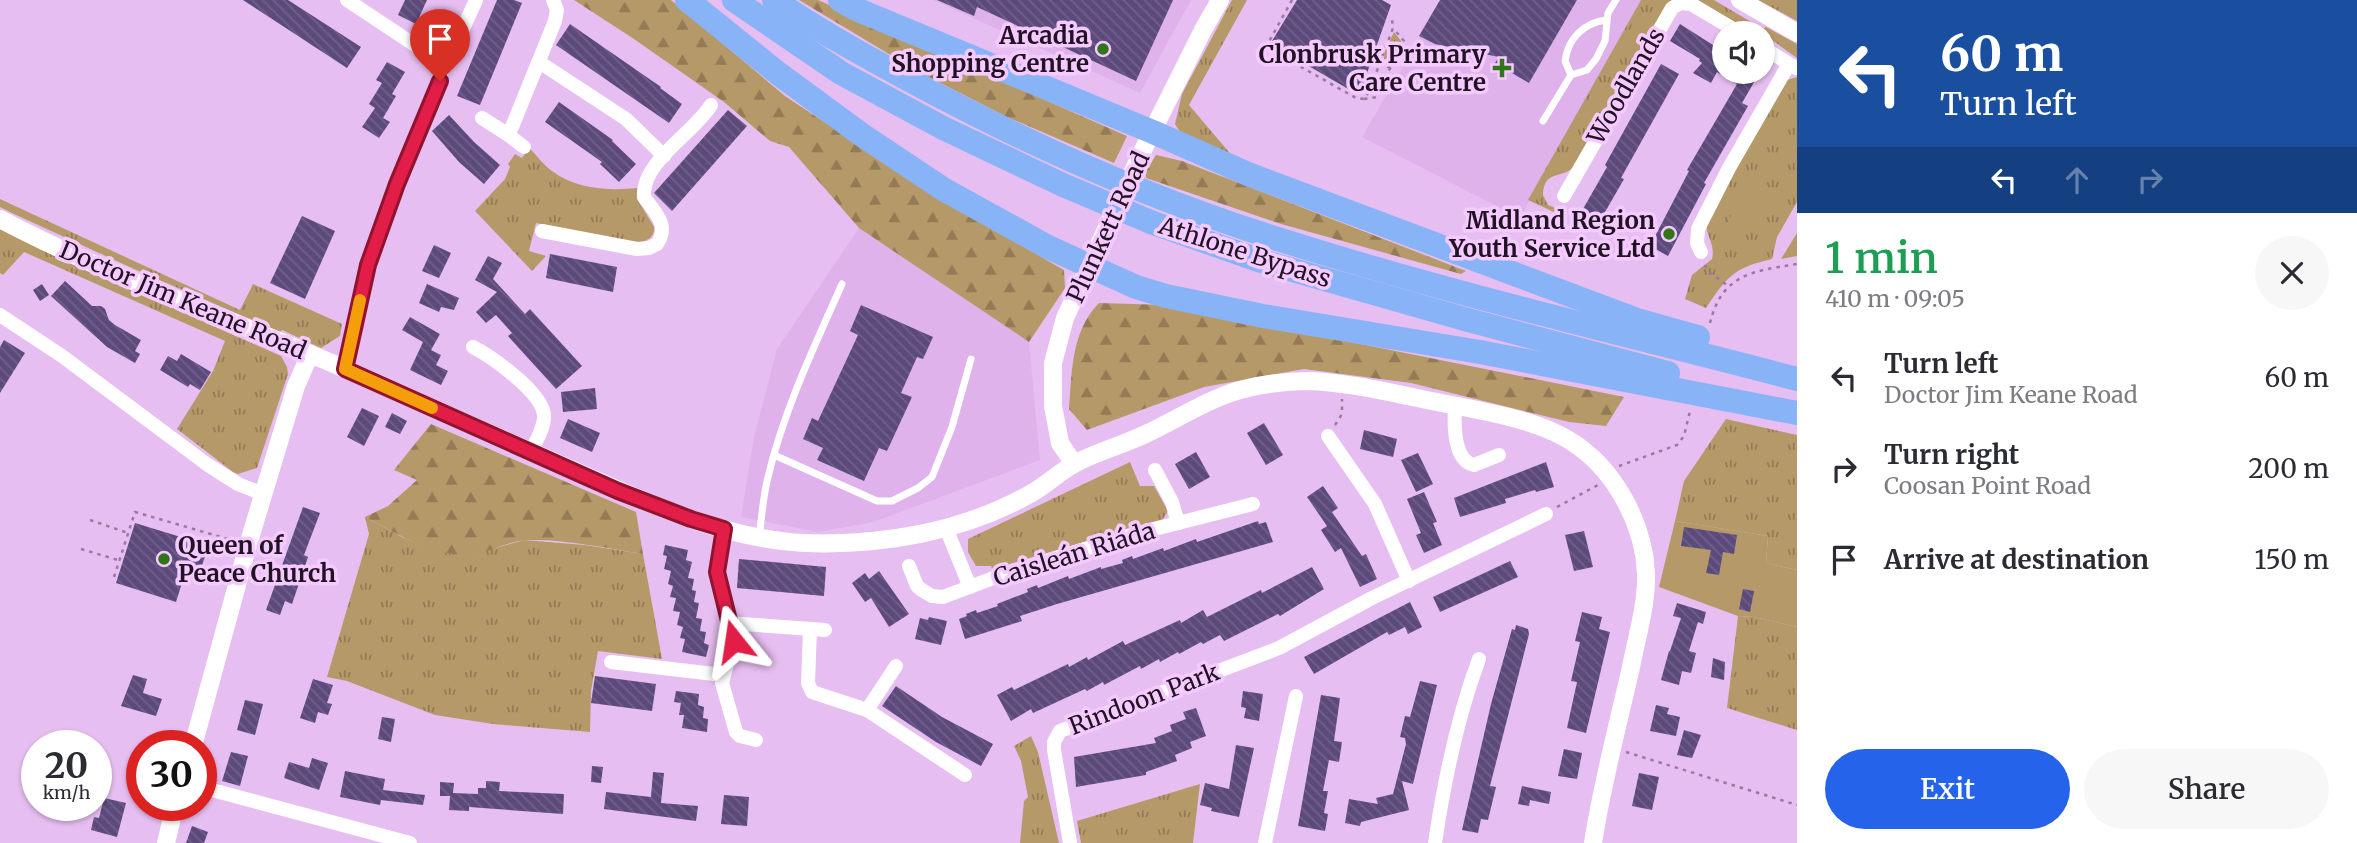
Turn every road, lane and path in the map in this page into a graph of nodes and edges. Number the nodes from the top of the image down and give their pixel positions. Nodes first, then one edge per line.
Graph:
1 (347, 0) edge
2 (476, 0) edge
3 (553, 0) edge
4 (687, 0) edge
5 (734, 0) edge
6 (774, 0) edge
7 (840, 0) edge
8 (1220, 0) edge
9 (1292, 0) edge
10 (1616, 0) edge
11 (1740, 0) edge
12 (1389, 18) dead end
13 (1606, 20) junction
14 (1719, 21) edge
15 (1393, 28) junction
16 (1797, 33) edge
17 (1775, 55) edge
18 (439, 61) junction
19 (539, 62) junction
20 (1379, 64) junction
21 (1793, 66) edge
22 (1391, 68) junction
23 (1571, 75) junction
24 (1372, 81) junction
25 (1382, 85) junction
26 (1364, 99) junction
27 (711, 105) dead end
28 (482, 118) dead end
29 (1543, 121) dead end
30 (1153, 132) junction
31 (507, 134) junction
32 (524, 147) dead end
33 (664, 156) junction
34 (1564, 196) dead end
35 (0, 219) edge
36 (542, 231) dead end
37 (1701, 252) joint
38 (1797, 264) edge
39 (1090, 267) junction
40 (842, 284) dead end
41 (1728, 286) junction
42 (0, 315) edge
43 (1709, 331) dead end
44 (473, 347) dead end
45 (310, 354) junction
46 (971, 359) dead end
47 (1797, 365) edge
48 (345, 369) junction
49 (1797, 379) edge
50 (1344, 385) junction
51 (1692, 404) dead end
52 (1455, 406) junction
53 (1797, 407) edge
54 (1797, 413) edge
55 (1328, 436) joint
56 (531, 452) junction
57 (774, 455) junction
58 (1499, 455) dead end
59 (1074, 464) junction
60 (1155, 470) dead end
61 (1607, 475) junction
62 (263, 494) junction
63 (1253, 504) dead end
64 (1546, 513) joint
65 (90, 520) dead end
66 (1178, 523) junction
67 (946, 528) junction
68 (724, 529) junction
69 (128, 533) junction
70 (759, 537) junction
71 (248, 545) junction
72 (81, 549) dead end
73 (119, 561) junction
74 (909, 566) dead end
75 (114, 577) dead end
76 (1409, 580) junction
77 (970, 587) junction
78 (729, 623) junction
79 (810, 629) junction
80 (825, 630) dead end
81 (1479, 659) dead end
82 (611, 662) dead end
83 (896, 666) dead end
84 (723, 675) junction
85 (1296, 696) dead end
86 (867, 710) junction
87 (196, 730) edge
88 (756, 740) dead end
89 (1613, 748) junction
90 (965, 775) dead end
91 (217, 791) edge
92 (1797, 805) edge
93 (172, 821) edge
94 (166, 843) edge
95 (410, 843) edge
96 (1070, 843) edge
97 (1265, 843) edge
98 (1435, 843) edge
99 (1594, 843) edge

1 - 18 street
2 - 18 street
3 - 19 street
4 - 39 highway
5 - 53 highway, Athlone Bypass
6 - 49 highway, Athlone Bypass
7 - 30 highway
8 - 30 street, Plunkett Road
9 - 26 path
10 - 13 lane
11 - 16 street
12 - 15 path
13 - 23 lane
13 - 23 lane
14 - 34 street, Woodlands
15 - 20 path
15 - 22 path
17 - 21 street
18 - 48 street
19 - 31 street
19 - 33 street
20 - 22 path
20 - 24 path
21 - 37 street
22 - 25 path
23 - 29 lane
24 - 25 path
24 - 26 path
25 - 26 path
27 - 33 street
28 - 31 street
30 - 39 street, Plunkett Road
30 - 47 highway
31 - 32 street
33 - 36 street
35 - 45 street, Doctor Jim Keane Road
37 - 41 path
38 - 41 path
39 - 54 highway
39 - 59 street, Plunkett Road
40 - 57 lane
41 - 43 path
42 - 62 street
44 - 56 street
45 - 48 street, Doctor Jim Keane Road
45 - 62 street
46 - 57 lane
48 - 56 street, Doctor Jim Keane Road
50 - 52 street, Doctor Jim Keane Road
50 - 55 path
50 - 59 street, Doctor Jim Keane Road
51 - 61 path
52 - 58 street
52 - 61 street, Doctor Jim Keane Road
55 - 76 street
56 - 68 street, Doctor Jim Keane Road
57 - 70 lane
59 - 67 street, Doctor Jim Keane Road
60 - 66 street, Caisleán Riáda
61 - 64 path
61 - 89 street, Doctor Jim Keane Road
62 - 71 street
63 - 66 street, Caisleán Riáda
64 - 76 street
65 - 69 path
66 - 77 street, Caisleán Riáda
67 - 70 street, Doctor Jim Keane Road
67 - 77 street, Caisleán Riáda
68 - 70 street, Doctor Jim Keane Road
68 - 78 street
69 - 71 path
69 - 73 path
71 - 87 street
72 - 73 path
73 - 75 path
74 - 77 street, Caisleán Riáda
76 - 96 street, Rindoon Park
78 - 79 street
78 - 84 street
79 - 80 street
79 - 86 street
81 - 98 street
82 - 84 street
83 - 86 street
84 - 88 street
85 - 97 street
86 - 90 street
89 - 92 path
89 - 99 street, Doctor Jim Keane Road
91 - 95 street
93 - 94 street

